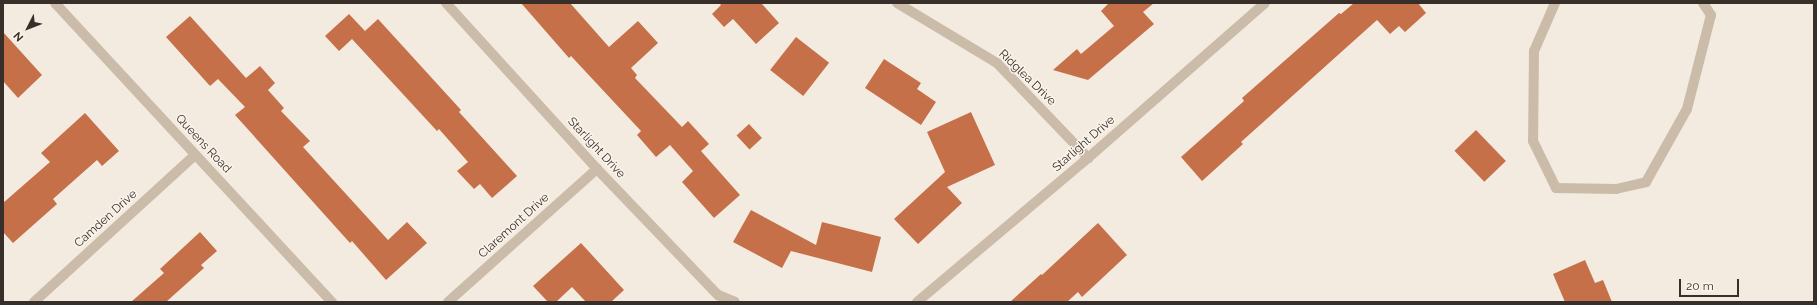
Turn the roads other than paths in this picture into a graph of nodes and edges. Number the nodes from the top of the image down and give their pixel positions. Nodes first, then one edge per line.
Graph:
1 (55, 3) edge
2 (446, 3) edge
3 (897, 3) edge
4 (1265, 3) edge
5 (1555, 3) edge
6 (1703, 3) edge
7 (195, 155) junction
8 (1088, 158) junction
9 (597, 169) junction
10 (34, 302) edge
11 (332, 302) edge
12 (448, 302) edge
13 (735, 302) edge
14 (917, 302) edge

1 - 7 street, Queens Road
2 - 9 street, Starlight Drive
3 - 8 street, Ridglea Drive
4 - 8 street, Starlight Drive
5 - 6 street
7 - 10 street, Camden Drive
7 - 11 street, Queens Road
8 - 14 street, Starlight Drive
9 - 12 street, Claremont Drive
9 - 13 street, Starlight Drive

